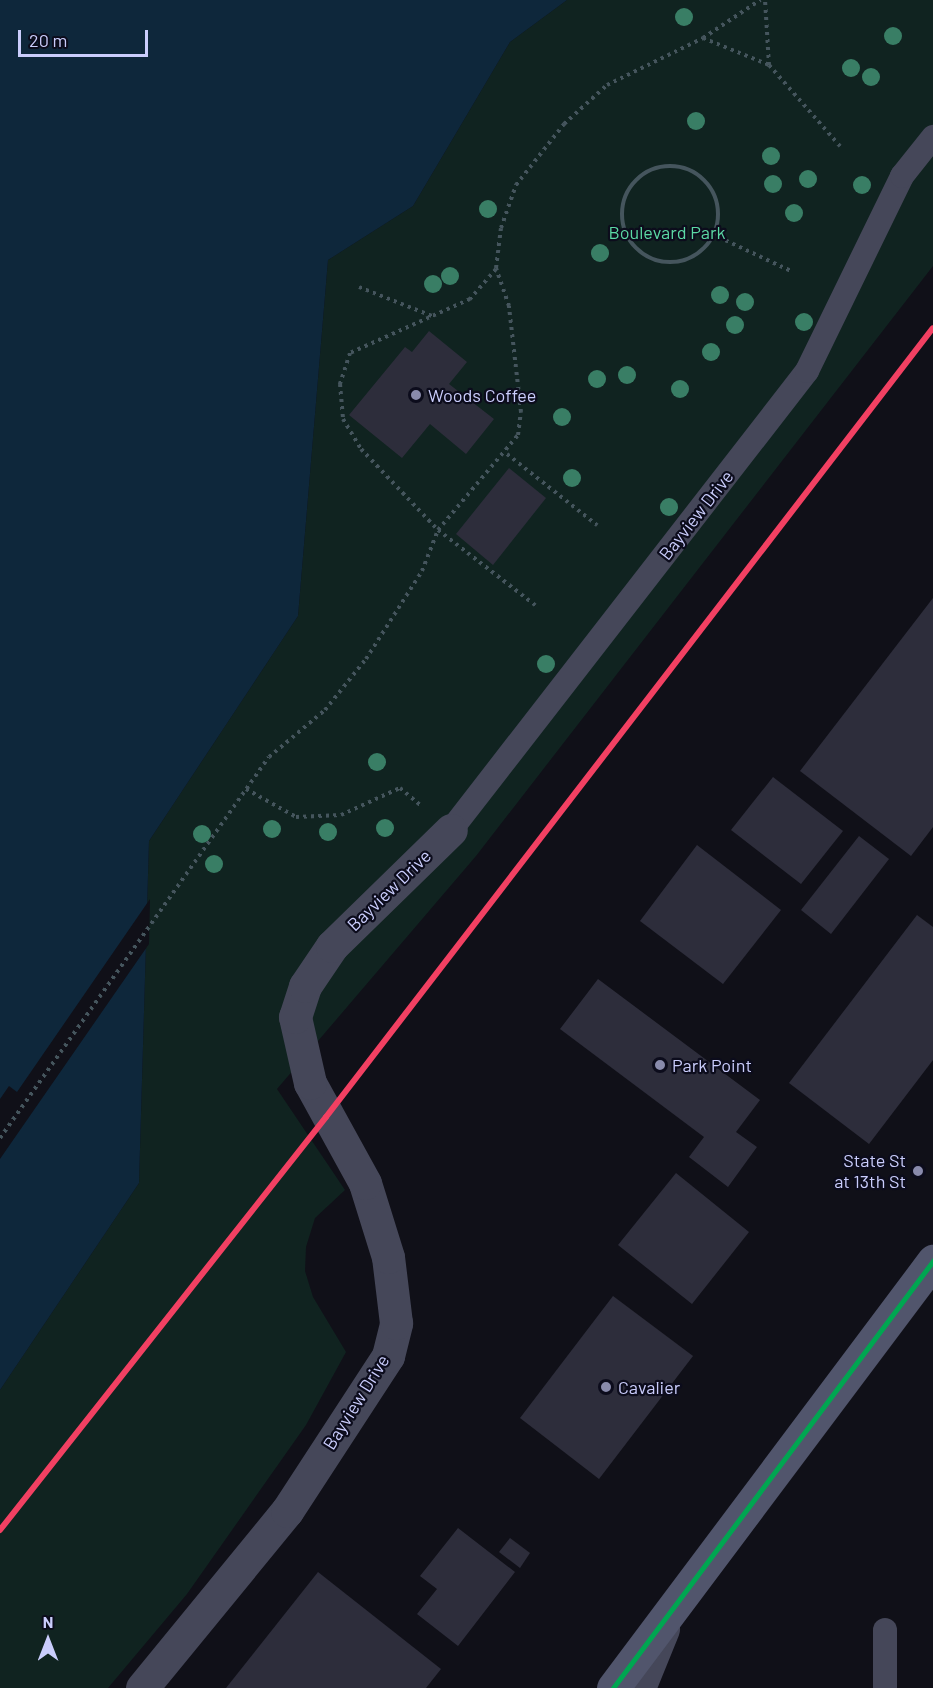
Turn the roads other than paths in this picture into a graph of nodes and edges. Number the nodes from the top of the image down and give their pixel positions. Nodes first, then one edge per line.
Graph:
1 (933, 137) edge
2 (451, 830) joint
3 (933, 1261) edge
4 (668, 1617) junction
5 (885, 1630) dead end
6 (142, 1688) edge
7 (614, 1688) edge
8 (639, 1688) edge
9 (885, 1688) edge

1 - 2 lane, Bayview Drive
2 - 6 street, Bayview Drive
3 - 4 main road
4 - 7 main road
4 - 8 street
5 - 9 lane

